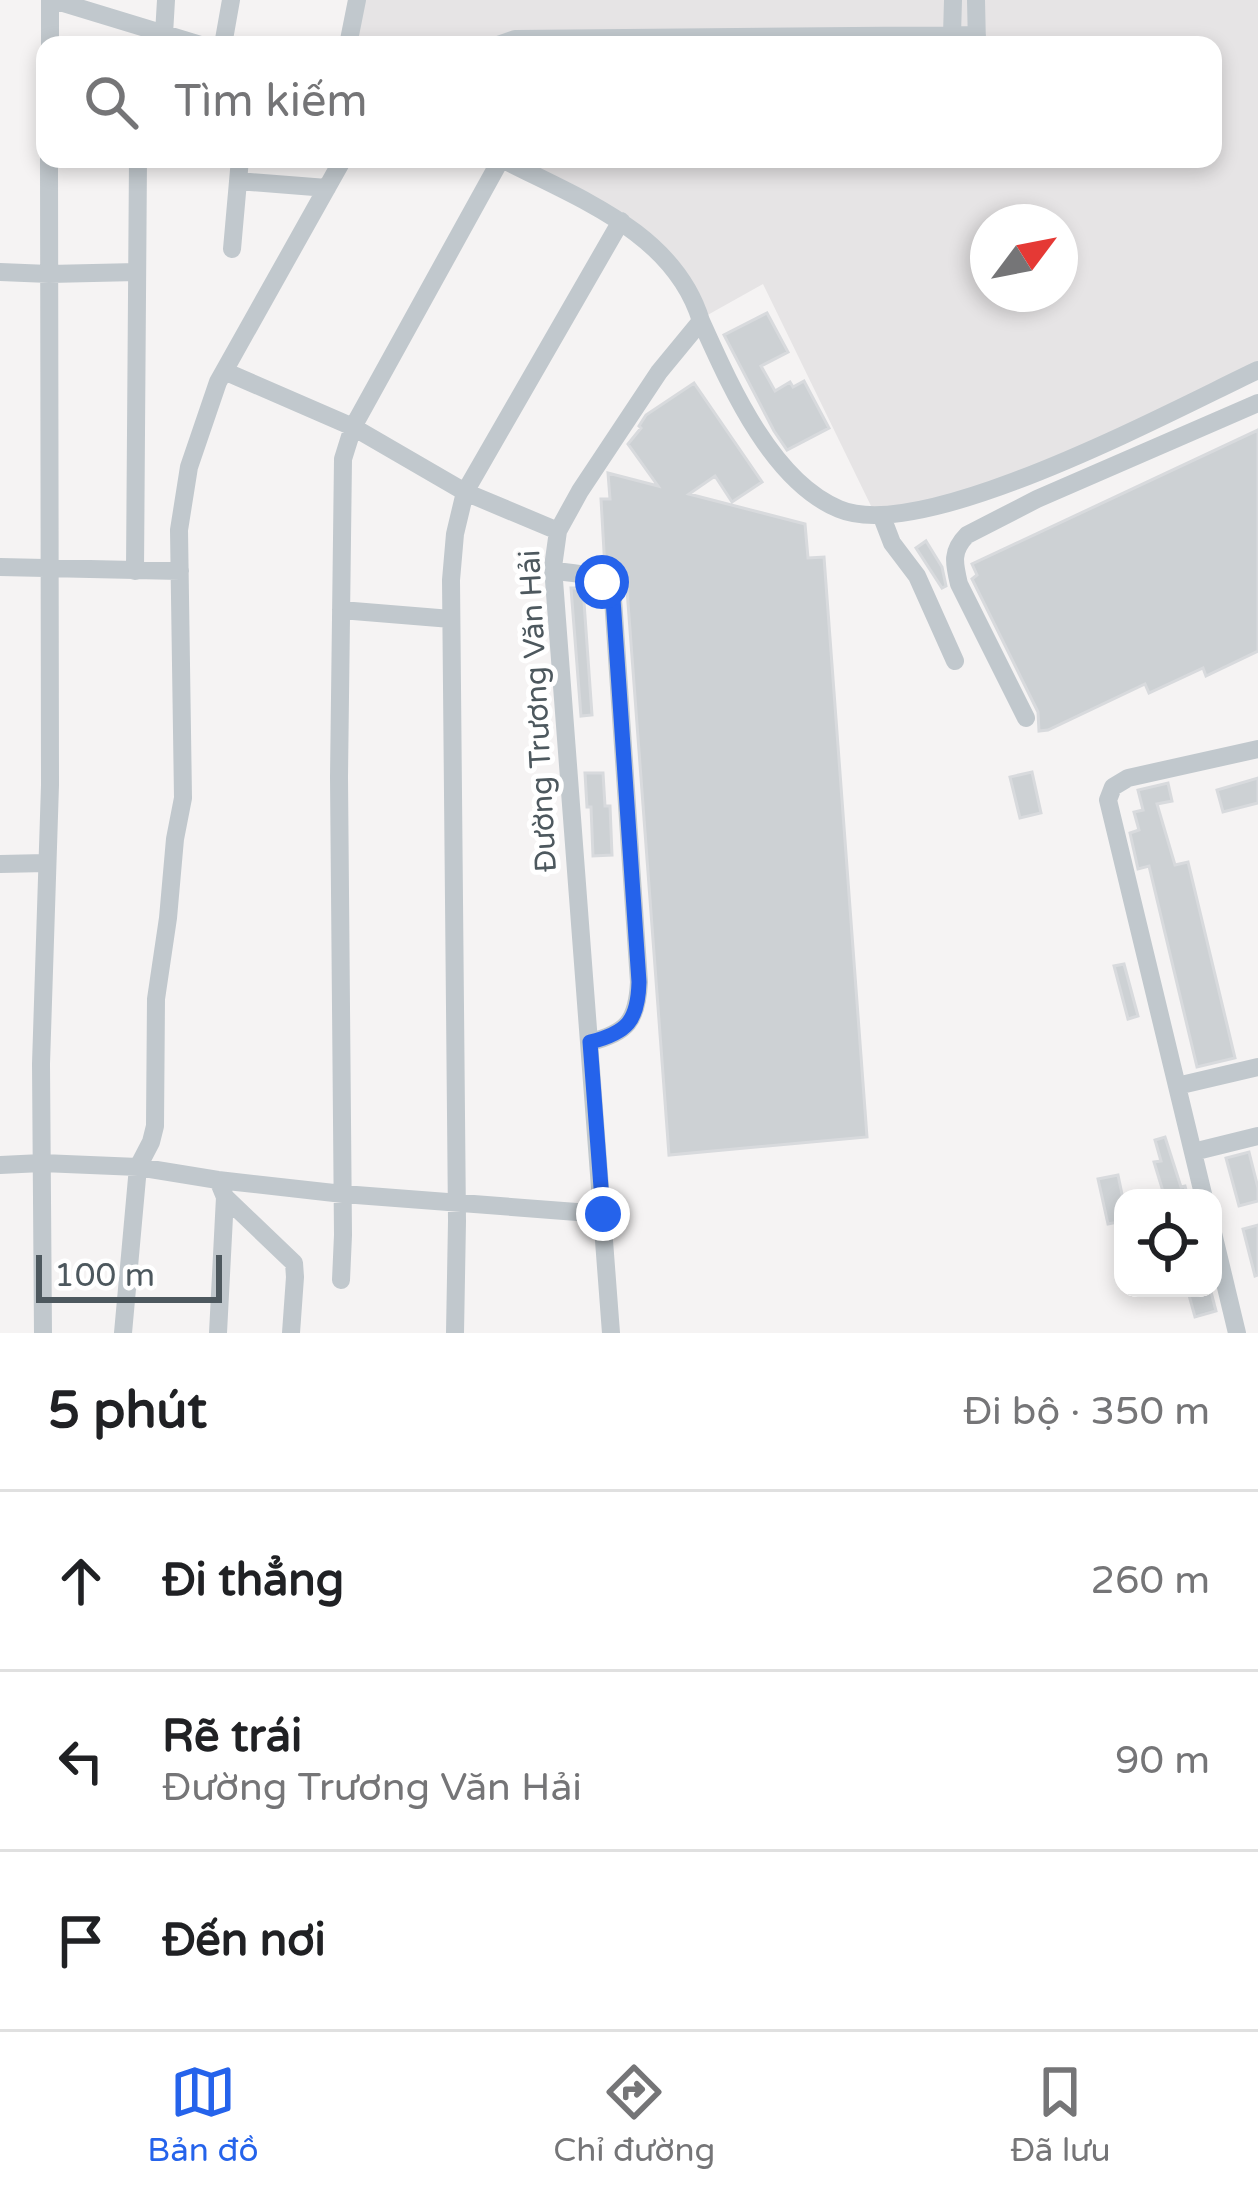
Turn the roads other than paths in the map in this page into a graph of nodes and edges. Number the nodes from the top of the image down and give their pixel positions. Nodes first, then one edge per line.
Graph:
1 (51, 0) edge
2 (166, 0) edge
3 (231, 0) edge
4 (357, 0) edge
5 (952, 0) edge
6 (976, 0) edge
7 (164, 34) junction
8 (952, 35) junction
9 (50, 36) edge
10 (140, 36) edge
11 (171, 36) edge
12 (225, 36) edge
13 (350, 36) edge
14 (948, 36) edge
15 (957, 36) edge
16 (977, 36) edge
17 (49, 168) edge
18 (138, 168) edge
19 (239, 168) edge
20 (338, 168) edge
21 (497, 168) edge
22 (519, 168) edge
23 (238, 181) junction
24 (327, 188) junction
25 (621, 221) junction
26 (232, 249) dead end
27 (0, 272) edge
28 (136, 272) junction
29 (49, 274) junction
30 (700, 321) junction
31 (1258, 370) edge
32 (224, 371) junction
33 (1258, 403) edge
34 (352, 428) junction
35 (465, 492) junction
36 (882, 517) junction
37 (558, 531) junction
38 (0, 567) edge
39 (49, 568) junction
40 (135, 571) junction
41 (554, 571) junction
42 (180, 572) junction
43 (341, 610) junction
44 (452, 619) junction
45 (955, 662) dead end
46 (1026, 718) dead end
47 (1258, 749) edge
48 (46, 863) junction
49 (0, 864) edge
50 (590, 1042) junction
51 (1258, 1067) edge
52 (1177, 1086) junction
53 (1258, 1136) edge
54 (1193, 1152) junction
55 (42, 1163) junction
56 (0, 1165) edge
57 (137, 1167) junction
58 (221, 1188) junction
59 (1202, 1189) edge
60 (343, 1194) junction
61 (457, 1204) junction
62 (603, 1214) junction
63 (1222, 1270) edge
64 (340, 1280) dead end
65 (43, 1333) edge
66 (123, 1333) edge
67 (218, 1333) edge
68 (291, 1333) edge
69 (455, 1333) edge
70 (611, 1333) edge
71 (1238, 1333) edge

1 - 9 street
1 - 10 street
2 - 7 street
3 - 12 street
4 - 13 street
5 - 8 street
6 - 16 street
7 - 10 street
7 - 11 street
8 - 14 street
8 - 15 street
17 - 29 street
18 - 28 street
19 - 23 street
20 - 24 street
21 - 34 street
22 - 25 street
23 - 24 street
23 - 26 street
24 - 32 street
25 - 30 street
25 - 35 street
27 - 29 street
28 - 29 street
28 - 40 street
29 - 39 street
30 - 36 street
30 - 37 street, Đường Trương Văn Hải
31 - 36 street
32 - 34 street
32 - 42 street
33 - 46 street
34 - 35 street
34 - 43 street
35 - 37 street
35 - 44 street
36 - 45 street
37 - 41 street, Đường Trương Văn Hải
38 - 39 street
39 - 40 street
39 - 48 street
40 - 42 street
41 - 50 street, Đường Trương Văn Hải
41 - 50 street
42 - 57 street
43 - 44 street
43 - 60 street
44 - 61 street
47 - 52 street
48 - 49 street
48 - 55 street
50 - 62 street, Đường Trương Văn Hải
51 - 52 street
52 - 54 street
53 - 54 street
54 - 59 street
55 - 56 street
55 - 57 street
55 - 65 street
57 - 58 street
57 - 66 street
58 - 60 street
58 - 67 street
58 - 68 street
60 - 61 street
60 - 64 street
61 - 62 street
61 - 69 street
62 - 70 street, Đường Trương Văn Hải
63 - 71 street

